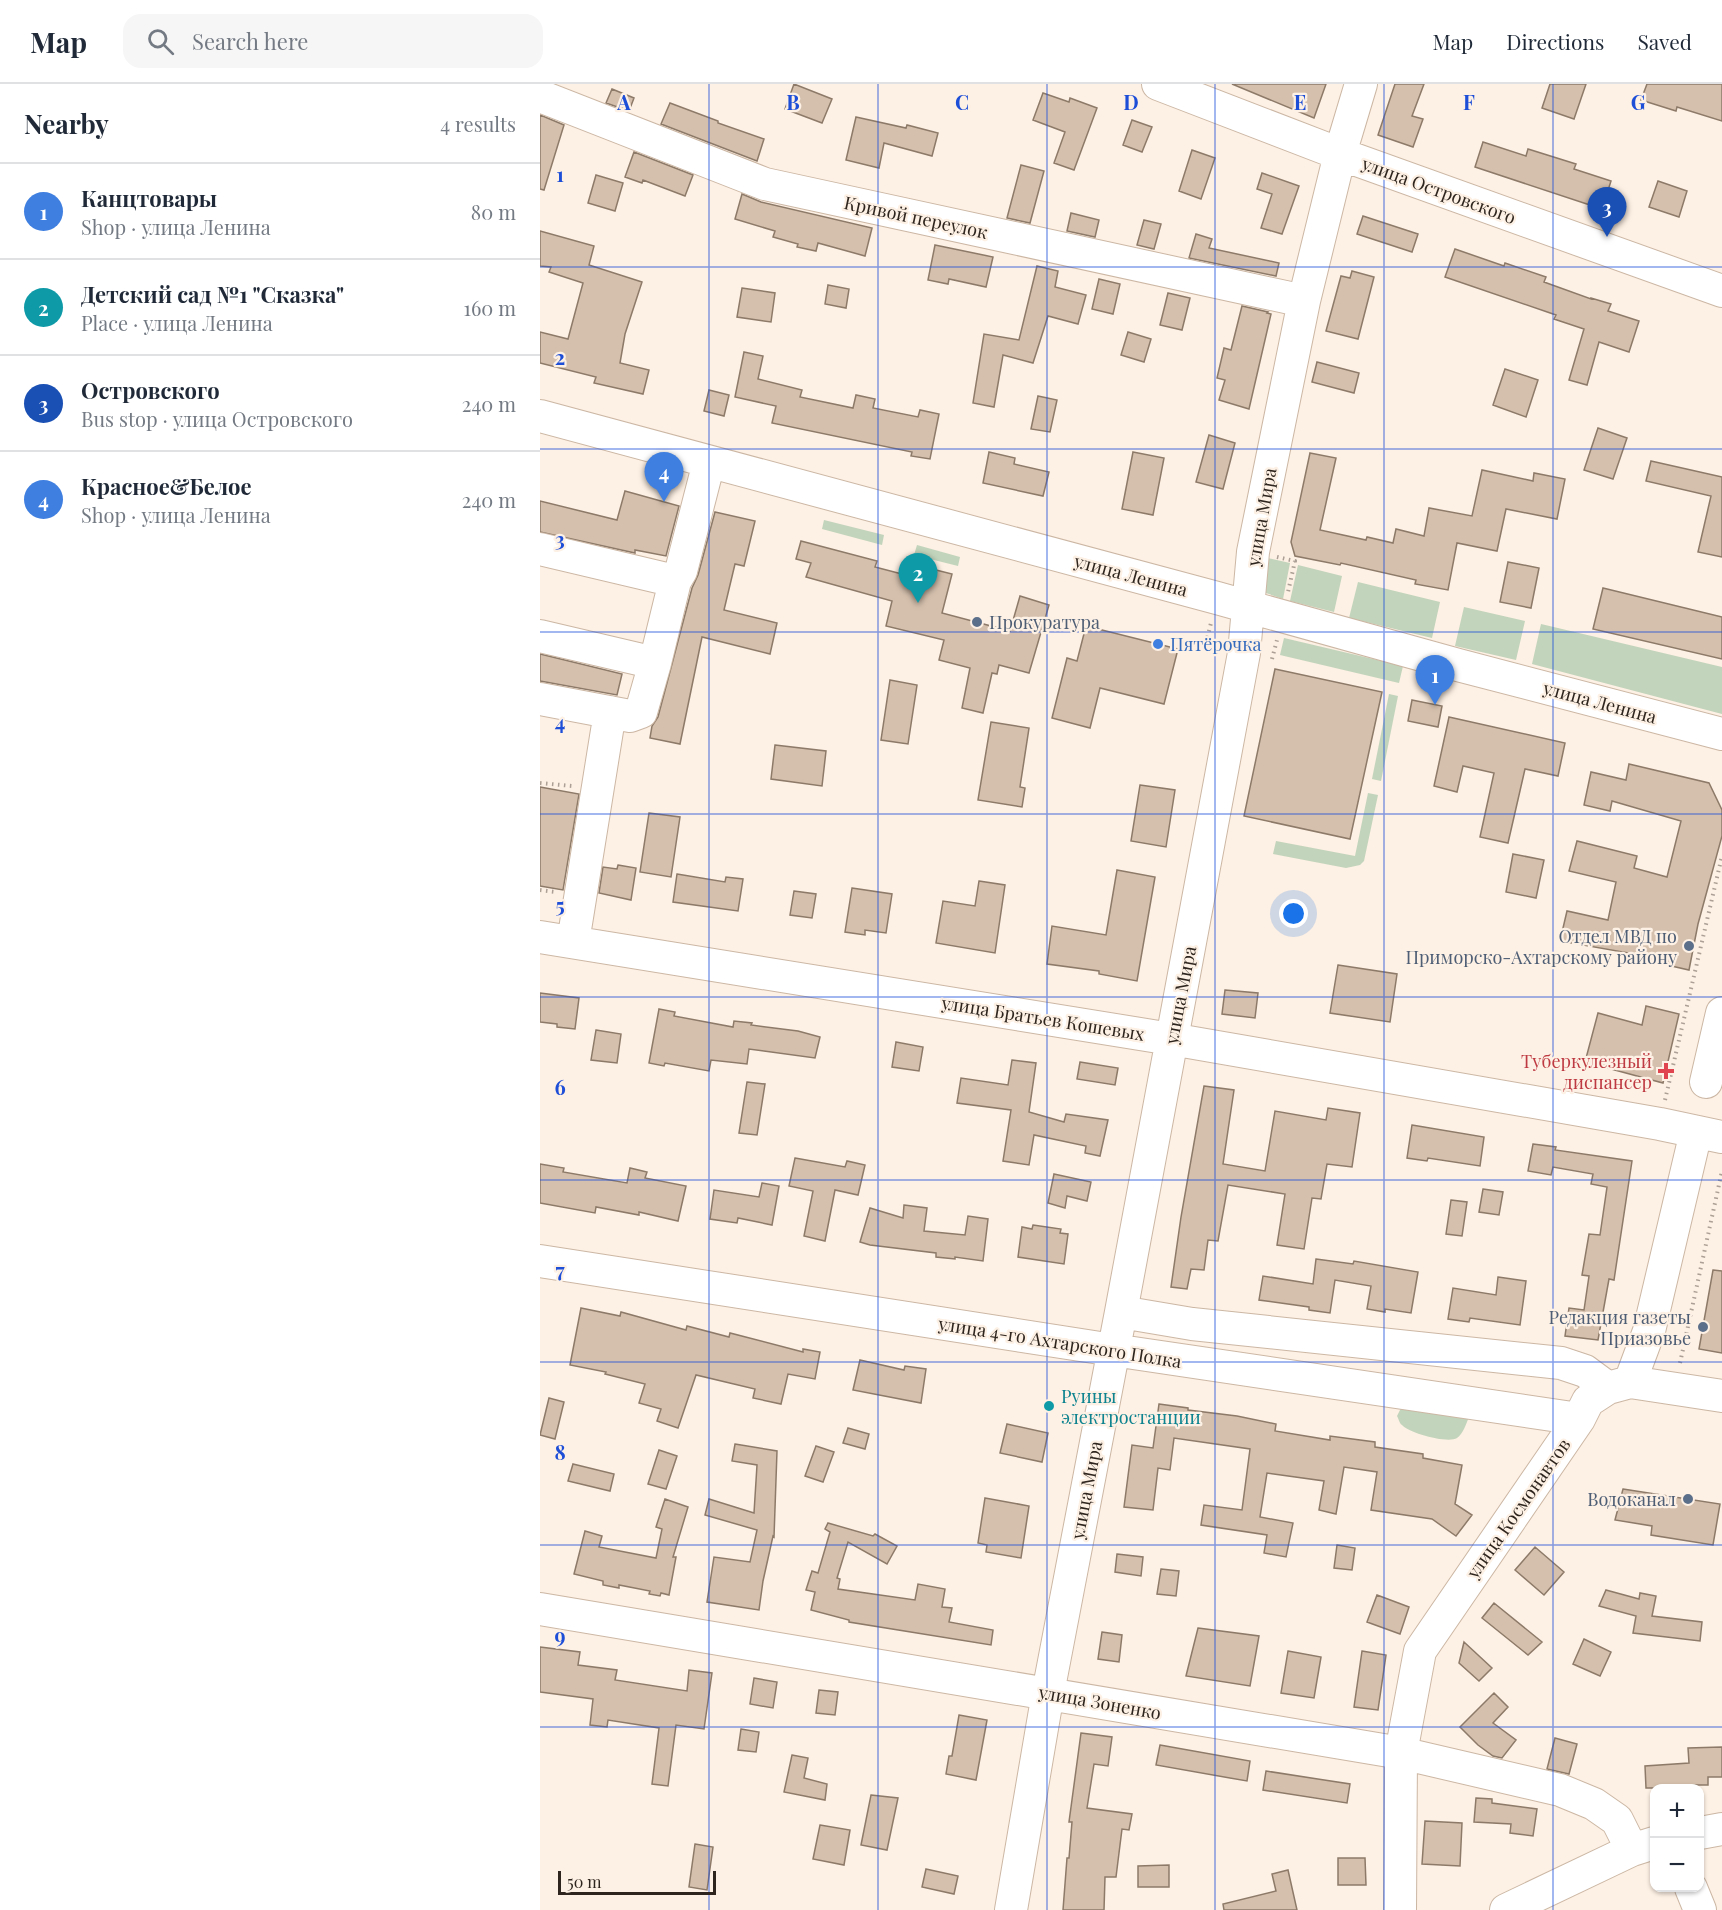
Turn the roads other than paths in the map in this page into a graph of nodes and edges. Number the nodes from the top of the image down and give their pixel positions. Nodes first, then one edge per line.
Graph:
1 (1158, 84) edge
2 (1361, 84) edge
3 (540, 96) edge
4 (1340, 154) junction
5 (1722, 291) edge
6 (1304, 301) junction
7 (540, 416) edge
8 (709, 462) junction
9 (540, 549) edge
10 (675, 581) junction
11 (1247, 608) junction
12 (540, 636) edge
13 (655, 663) junction
14 (540, 699) edge
15 (610, 712) junction
16 (1722, 734) edge
17 (540, 937) edge
18 (573, 942) junction
19 (1722, 1013) edge
20 (1172, 1039) junction
21 (1706, 1082) dead end
22 (1709, 1135) edge
23 (540, 1261) edge
24 (1121, 1312) junction
25 (1113, 1350) junction
26 (1619, 1385) junction
27 (1722, 1396) edge
28 (1580, 1419) junction
29 (540, 1609) edge
30 (1048, 1693) junction
31 (1401, 1753) junction
32 (1722, 1828) edge
33 (1704, 1832) edge
34 (1643, 1847) edge
35 (1693, 1892) edge
36 (1011, 1910) edge
37 (1400, 1910) edge
38 (1506, 1910) edge
39 (1700, 1910) edge

1 - 4 street, улица Островского
2 - 4 street, улица Мира
3 - 6 street, Кривой переулок
4 - 5 street, улица Островского
4 - 6 street, улица Мира
6 - 11 street, улица Мира
7 - 8 street, улица Ленина
8 - 10 street
8 - 11 street, улица Ленина
9 - 10 street
10 - 13 street
11 - 16 street, улица Ленина
11 - 20 street, улица Мира
12 - 13 street
13 - 15 street
14 - 15 street
15 - 18 street
17 - 18 street, улица Братьев Кошевых
18 - 20 street, улица Братьев Кошевых
19 - 21 street
20 - 22 street, улица Братьев Кошевых
20 - 24 street, улица Мира
22 - 26 street
23 - 25 street, улица 4-го Ахтарского Полка
24 - 25 street, улица Мира
24 - 26 street
25 - 28 street, улица 4-го Ахтарского Полка
25 - 30 street, улица Мира
26 - 27 street
26 - 28 street, улица Космонавтов
28 - 31 street, улица Космонавтов
29 - 30 street, улица Зоненко
30 - 31 street, улица Зоненко
30 - 36 street, улица Мира
31 - 34 street, улица Зоненко
31 - 37 street, улица Космонавтов
32 - 33 street
34 - 38 street
35 - 39 street

